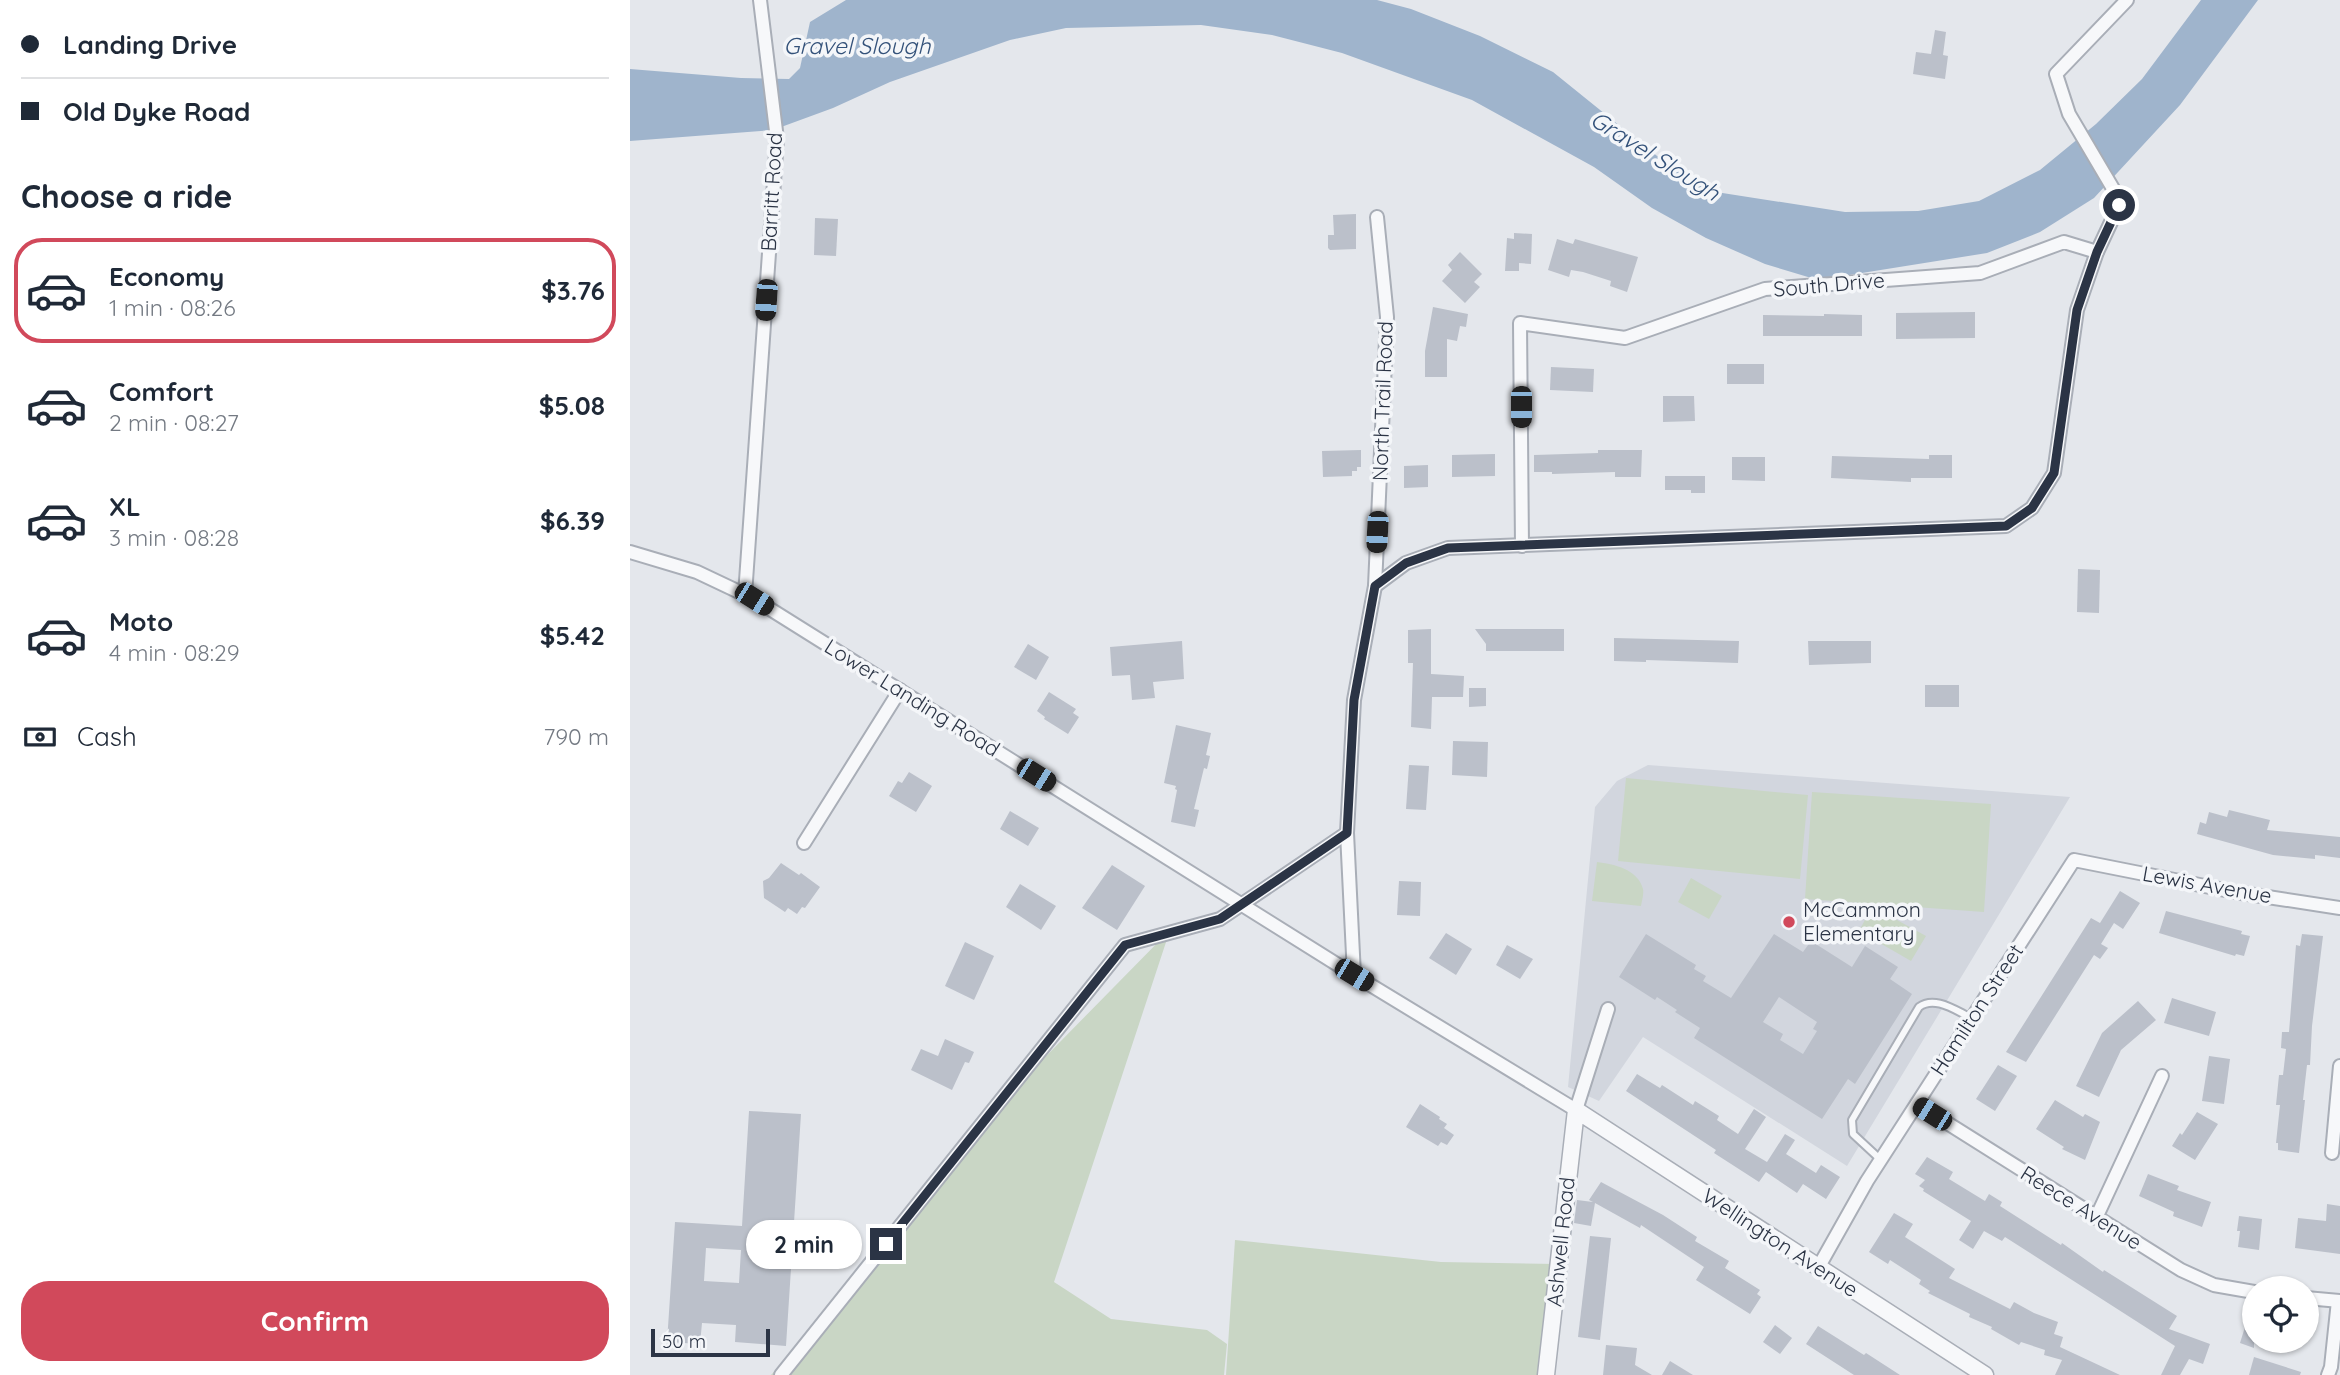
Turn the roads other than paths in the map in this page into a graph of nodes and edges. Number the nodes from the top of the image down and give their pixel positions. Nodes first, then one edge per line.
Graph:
1 (760, 0) edge
2 (2127, 0) edge
3 (1377, 217) dead end
4 (2097, 252) junction
5 (1522, 547) junction
6 (630, 552) edge
7 (1375, 586) junction
8 (745, 595) junction
9 (900, 690) junction
10 (1347, 833) junction
11 (804, 843) dead end
12 (2074, 860) joint
13 (1241, 903) junction
14 (2340, 908) edge
15 (1354, 975) junction
16 (1608, 1009) dead end
17 (1972, 1018) junction
18 (2340, 1066) edge
19 (2162, 1076) dead end
20 (1917, 1104) junction
21 (1576, 1110) junction
22 (2332, 1153) dead end
23 (1881, 1160) junction
24 (2096, 1218) junction
25 (1818, 1268) junction
26 (2242, 1290) edge
27 (2319, 1299) edge
28 (2339, 1301) edge
29 (781, 1375) edge
30 (1546, 1375) edge
31 (1985, 1375) edge
32 (2328, 1375) edge

1 - 8 street, Barritt Road
2 - 4 street
3 - 7 street, North Trail Road
4 - 5 street
4 - 5 street, South Drive
5 - 7 street
6 - 8 street, Lower Landing Road
7 - 10 street, North Trail Road
8 - 9 street, Lower Landing Road
9 - 11 street
9 - 13 street, Lower Landing Road
10 - 13 street
10 - 15 street, North Trail Road
12 - 14 street, Lewis Avenue
12 - 17 street, Hamilton Street
13 - 15 street, Lower Landing Road
13 - 29 street
15 - 21 street, Lower Landing Road
16 - 21 street
17 - 20 street, Hamilton Street
17 - 23 lane
18 - 22 street
19 - 24 street
20 - 23 street, Hamilton Street
20 - 24 street, Reece Avenue
21 - 25 street, Wellington Avenue
21 - 30 street, Ashwell Road
23 - 25 street, Hamilton Street
24 - 26 street, Reece Avenue
25 - 31 street, Wellington Avenue
27 - 28 street
28 - 32 street

